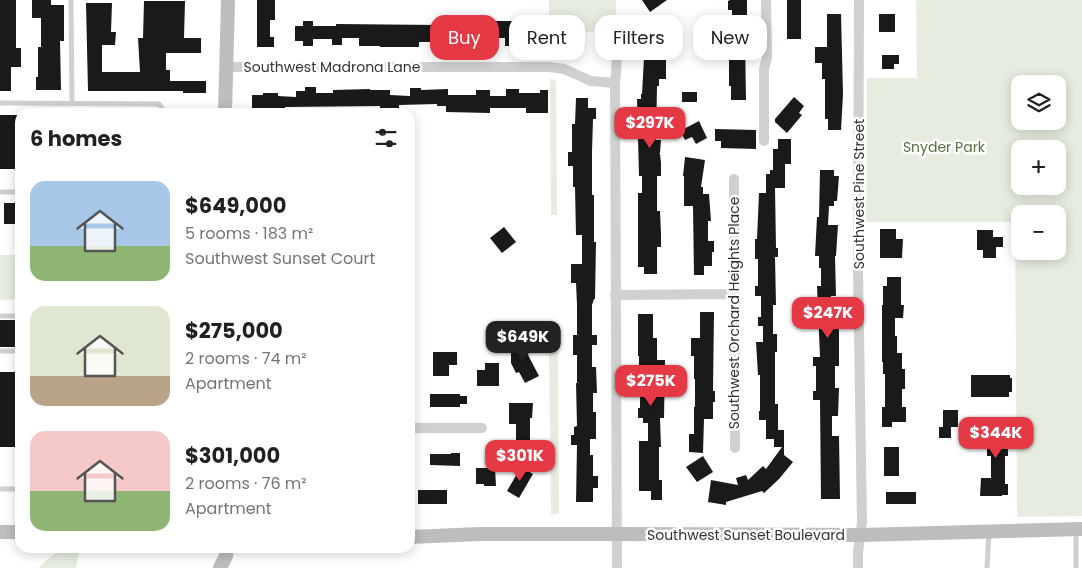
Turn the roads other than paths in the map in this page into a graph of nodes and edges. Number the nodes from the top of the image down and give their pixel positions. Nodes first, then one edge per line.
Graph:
1 (71, 0) edge
2 (228, 0) edge
3 (766, 0) edge
4 (859, 0) edge
5 (617, 60) edge
6 (226, 67) junction
7 (615, 83) junction
8 (0, 103) edge
9 (72, 103) junction
10 (162, 108) edge
11 (225, 108) edge
12 (764, 141) dead end
13 (734, 179) dead end
14 (0, 192) edge
15 (15, 192) edge
16 (735, 294) junction
17 (615, 295) junction
18 (0, 316) edge
19 (15, 316) edge
20 (0, 351) edge
21 (15, 351) edge
22 (415, 428) edge
23 (482, 428) dead end
24 (735, 448) dead end
25 (0, 489) edge
26 (15, 489) edge
27 (1079, 530) edge
28 (0, 532) edge
29 (15, 532) edge
30 (989, 533) junction
31 (617, 534) junction
32 (860, 535) junction
33 (415, 537) edge
34 (226, 553) edge
35 (220, 568) edge
36 (617, 568) edge
37 (858, 568) edge
38 (987, 568) edge
39 (1076, 568) edge

1 - 9 lane
2 - 6 main road
3 - 12 street
4 - 32 street, Southwest Pine Street
5 - 7 street
6 - 7 street, Southwest Madrona Lane
6 - 11 main road
7 - 17 street
8 - 9 lane
9 - 10 lane
13 - 16 street, Southwest Orchard Heights Place
14 - 15 lane
16 - 17 street
16 - 24 street, Southwest Orchard Heights Place
17 - 31 street
18 - 19 lane
20 - 21 lane
22 - 23 street
25 - 26 lane
27 - 30 main road, Southwest Sunset Boulevard
27 - 39 lane
28 - 29 main road
30 - 32 main road, Southwest Sunset Boulevard
30 - 38 lane
31 - 32 main road, Southwest Sunset Boulevard
31 - 33 main road, Southwest Sunset Boulevard
31 - 36 street
32 - 37 street, Southwest Pine Street
34 - 35 main road

